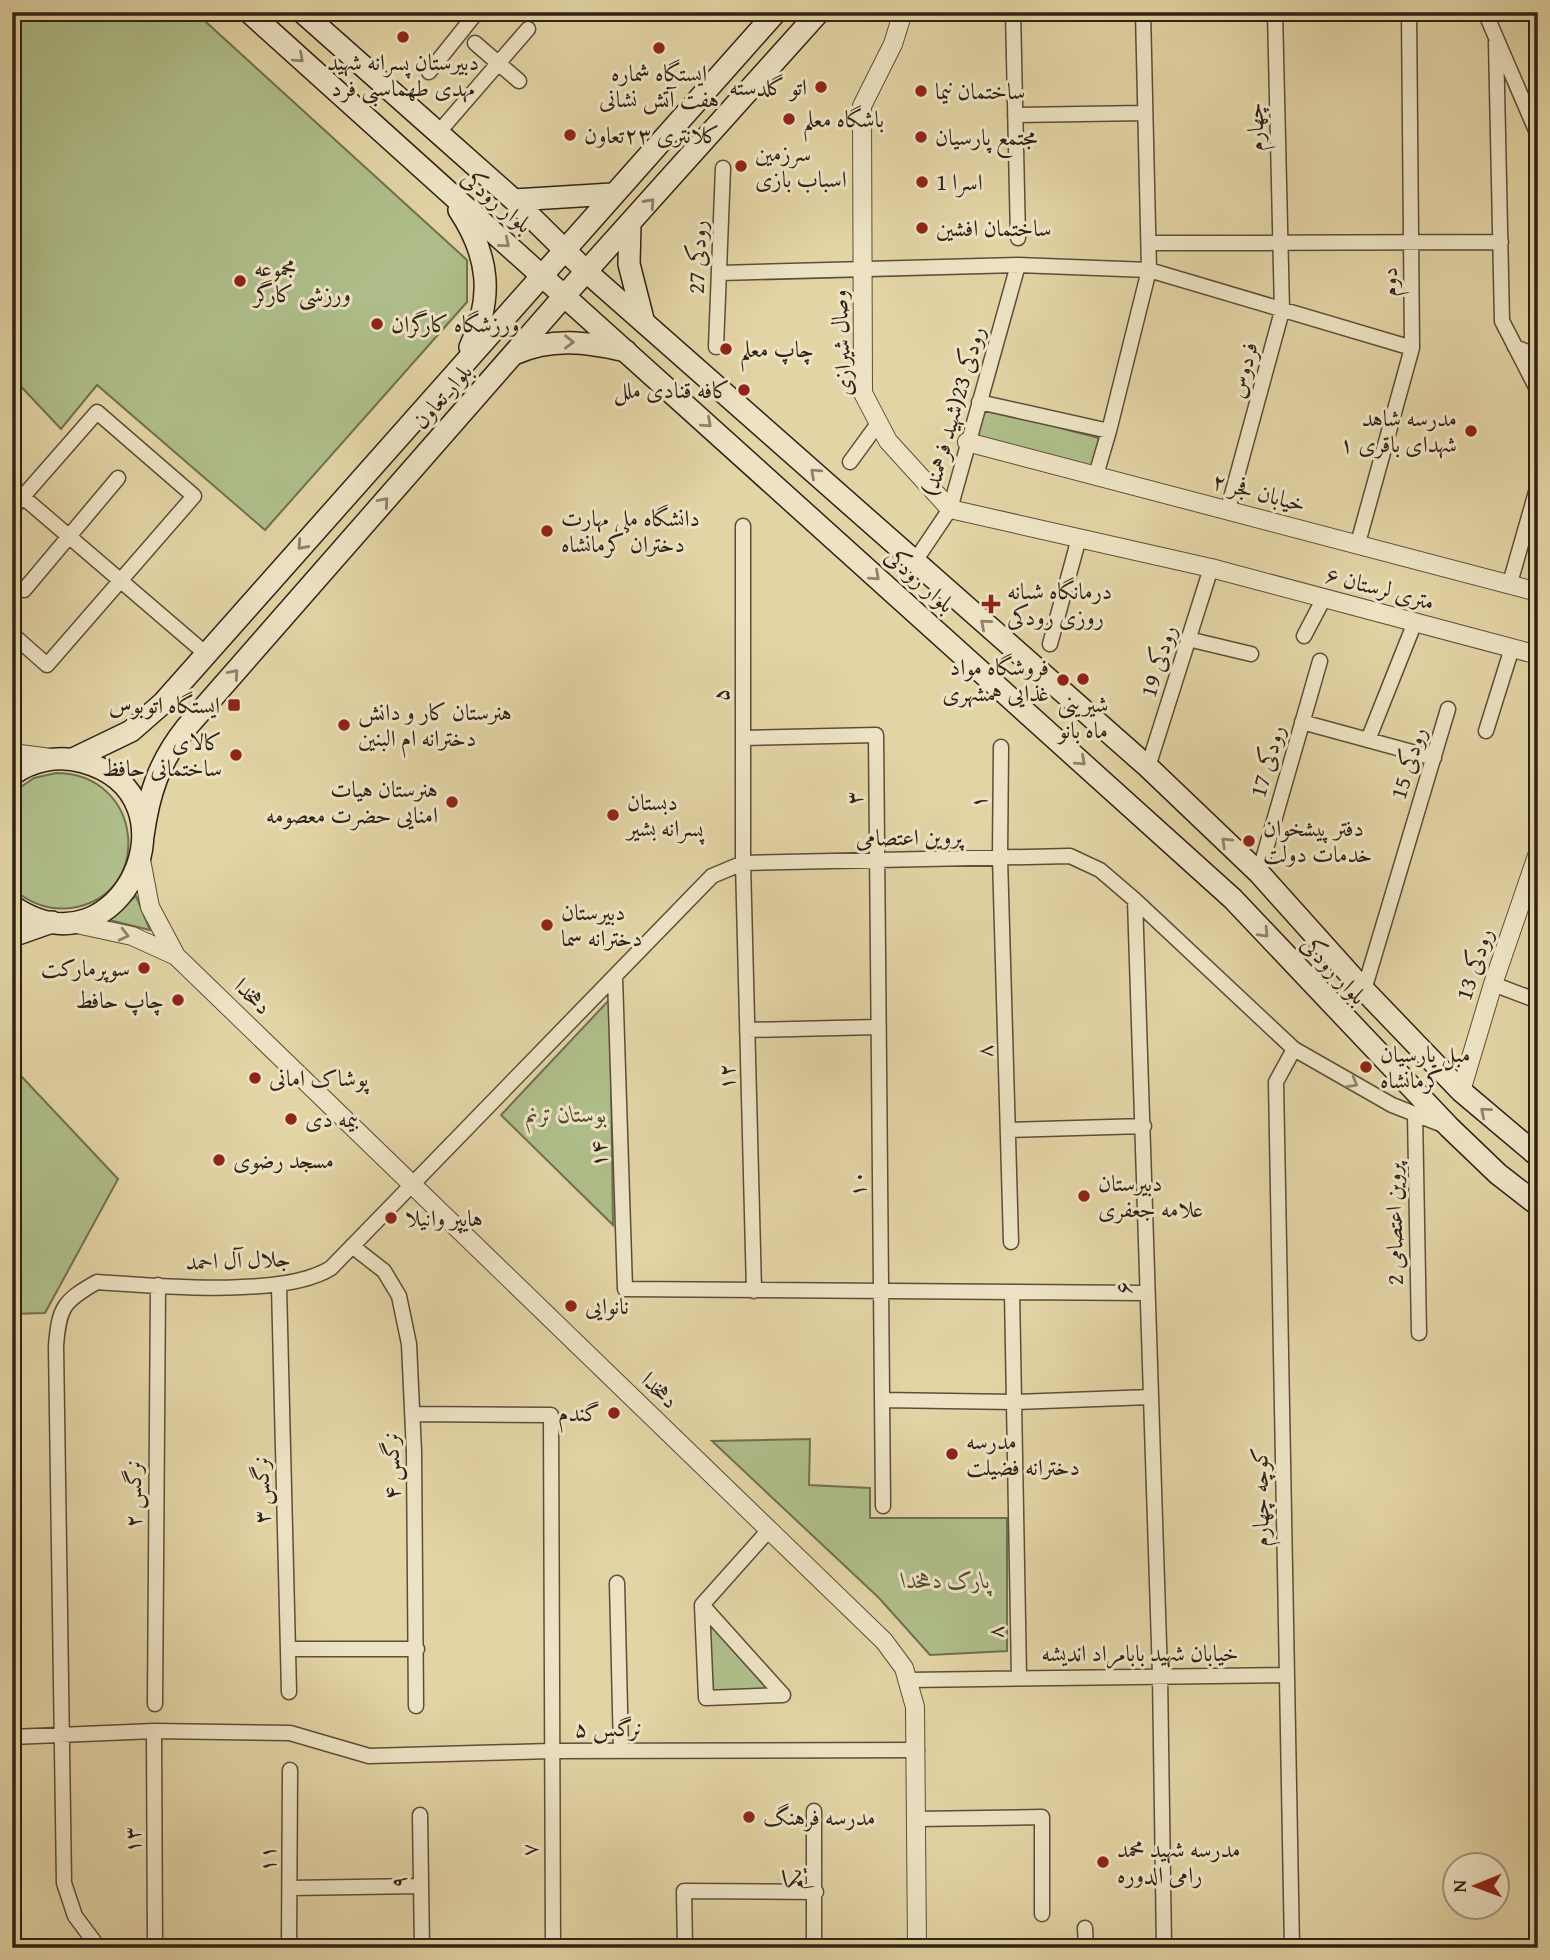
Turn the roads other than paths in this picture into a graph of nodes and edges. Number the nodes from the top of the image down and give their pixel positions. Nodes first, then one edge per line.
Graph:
1 (249, 12) edge
2 (302, 12) edge
3 (477, 12) edge
4 (776, 12) edge
5 (819, 12) edge
6 (904, 12) edge
7 (1013, 12) edge
8 (1143, 12) edge
9 (1275, 12) edge
10 (1409, 12) edge
11 (1485, 12) edge
12 (528, 29) dead end
13 (1496, 41) junction
14 (475, 43) dead end
15 (498, 63) junction
16 (429, 72) dead end
17 (519, 81) dead end
18 (1145, 113) junction
19 (1015, 114) junction
20 (438, 133) junction
21 (1538, 135) edge
22 (723, 168) dead end
23 (612, 194) junction
24 (450, 197) junction
25 (514, 200) junction
26 (630, 224) junction
27 (1018, 238) dead end
28 (1281, 240) junction
29 (1501, 242) junction
30 (1150, 243) junction
31 (1411, 243) junction
32 (564, 250) junction
33 (1018, 265) junction
34 (1149, 270) junction
35 (587, 271) junction
36 (863, 271) junction
37 (720, 273) junction
38 (542, 274) junction
39 (565, 295) junction
40 (1282, 311) junction
41 (644, 321) junction
42 (1515, 346) junction
43 (716, 347) dead end
44 (1412, 348) junction
45 (628, 352) junction
46 (512, 355) junction
47 (1538, 356) edge
48 (460, 367) junction
49 (1538, 391) edge
50 (979, 402) junction
51 (877, 425) junction
52 (1109, 431) junction
53 (967, 442) junction
54 (850, 462) dead end
55 (1097, 475) junction
56 (118, 478) dead end
57 (1538, 485) edge
58 (23, 497) junction
59 (12, 509) edge
60 (950, 509) junction
61 (1228, 509) junction
62 (743, 526) dead end
63 (69, 536) junction
64 (1079, 538) junction
65 (1358, 543) junction
66 (915, 562) junction
67 (1211, 569) junction
68 (122, 580) junction
69 (1510, 583) junction
70 (23, 590) dead end
71 (1538, 592) edge
72 (1324, 598) junction
73 (1415, 622) junction
74 (12, 634) edge
75 (1304, 636) dead end
76 (1188, 639) junction
77 (1050, 645) dead end
78 (1512, 648) junction
79 (205, 653) junction
80 (1251, 654) dead end
81 (1538, 654) edge
82 (1320, 661) dead end
83 (1448, 709) dead end
84 (1302, 722) junction
85 (1486, 731) dead end
86 (743, 738) junction
87 (1368, 740) junction
88 (1001, 747) dead end
89 (12, 753) edge
90 (1434, 758) junction
91 (65, 759) junction
92 (1148, 767) junction
93 (12, 775) edge
94 (143, 836) junction
95 (1537, 856) edge
96 (1000, 858) junction
97 (141, 860) junction
98 (876, 861) junction
99 (743, 863) junction
100 (1259, 873) junction
101 (1233, 899) junction
102 (1135, 900) junction
103 (12, 906) edge
104 (60, 922) junction
105 (12, 936) edge
106 (176, 956) junction
107 (615, 977) junction
108 (1493, 984) junction
109 (1364, 990) junction
110 (1538, 1001) edge
111 (878, 1027) junction
112 (747, 1030) junction
113 (1294, 1049) junction
114 (1461, 1091) junction
115 (1415, 1114) junction
116 (1144, 1126) junction
117 (1448, 1126) junction
118 (1010, 1130) junction
119 (1538, 1156) edge
120 (413, 1184) junction
121 (1538, 1205) edge
122 (1011, 1242) dead end
123 (352, 1245) junction
124 (158, 1285) junction
125 (279, 1286) junction
126 (754, 1291) junction
127 (881, 1292) junction
128 (1012, 1292) junction
129 (1146, 1293) junction
130 (1419, 1333) dead end
131 (1150, 1397) junction
132 (882, 1401) junction
133 (1014, 1402) junction
134 (412, 1414) junction
135 (883, 1506) dead end
136 (769, 1530) junction
137 (617, 1583) dead end
138 (702, 1605) junction
139 (288, 1649) junction
140 (417, 1649) junction
141 (1160, 1675) junction
142 (1287, 1675) junction
143 (1018, 1676) junction
144 (909, 1680) junction
145 (289, 1692) dead end
146 (155, 1704) dead end
147 (416, 1706) dead end
148 (154, 1731) junction
149 (64, 1733) junction
150 (12, 1737) edge
151 (917, 1750) junction
152 (551, 1751) junction
153 (621, 1751) junction
154 (290, 1770) dead end
155 (814, 1811) dead end
156 (420, 1815) dead end
157 (917, 1819) junction
158 (421, 1886) junction
159 (290, 1888) junction
160 (816, 1892) junction
161 (1042, 1914) dead end
162 (1085, 1928) dead end
163 (99, 1948) edge
164 (155, 1948) edge
165 (289, 1948) edge
166 (422, 1948) edge
167 (553, 1948) edge
168 (685, 1948) edge
169 (814, 1948) edge
170 (918, 1948) edge
171 (1086, 1948) edge
172 (1164, 1948) edge
173 (1292, 1948) edge

1 -> 24 main road, بلوار رودکی
2 - 20 main road, بلوار رودکی
3 - 16 street
4 - 23 main road, بلوار تعاون
26 -> 5 main road, بلوار تعاون
6 - 36 street, وصال شیرازی
7 - 19 street
8 - 18 street
9 - 28 street, چهارم
10 - 31 street, دوم
11 - 13 street
12 - 15 street
13 - 21 street
13 - 29 street
14 - 15 street
15 - 17 street
15 - 20 street
18 - 19 street
18 - 30 street
19 - 27 street
20 - 25 main road, بلوار رودکی
22 - 37 street, رودکی 27
23 - 25 main road
23 - 32 main road, بلوار تعاون
24 -> 38 main road, بلوار رودکی
24 - 48 main road
25 - 32 main road, بلوار رودکی
26 - 35 main road, بلوار تعاون
26 - 41 main road
28 - 30 street
28 - 31 street
28 - 40 street, فردوس
29 - 31 street
29 - 42 street
30 - 34 street
31 - 44 street, دوم
32 - 35 main road, بلوار رودکی
32 - 38 main road, بلوار تعاون
33 - 34 street
33 - 36 street
33 - 50 street, رودکی 23(شهید فرهمند)
34 - 40 street
34 - 52 street
35 - 39 main road, بلوار تعاون
35 - 41 main road, بلوار رودکی
36 - 37 street
36 - 51 street, وصال شیرازی
37 - 43 street, رودکی 27
38 - 39 main road, بلوار رودکی
38 - 48 main road, بلوار تعاون
39 - 45 main road, بلوار رودکی
39 - 46 main road, بلوار تعاون
40 - 44 street
40 - 61 street, فردوس
66 -> 41 main road, بلوار رودکی
42 - 47 street
42 - 49 street
44 - 65 street, دوم
46 -> 45 main road
45 -> 101 main road, بلوار رودکی
94 -> 46 main road, بلوار تعاون
48 -> 79 main road, بلوار تعاون
50 - 52 street
50 - 53 street, رودکی 23(شهید فرهمند)
51 - 54 street
51 - 60 street, وصال شیرازی
52 - 55 street
53 - 55 street, خیابان فجر ۲
53 - 60 street, رودکی 23(شهید فرهمند)
55 - 61 street, خیابان فجر ۲
56 - 63 street
57 - 69 street
58 - 59 street
58 - 63 street
58 - 68 street
60 - 64 street
60 - 66 street, رودکی 23(شهید فرهمند)
61 - 65 street, خیابان فجر ۲
62 - 86 street, ۵
63 - 68 street
63 - 70 street
64 - 67 street
64 - 77 street
65 - 69 street, خیابان فجر ۲
92 -> 66 main road, بلوار رودکی
67 - 72 street, ۶ متری لرستان
67 - 76 street, رودکی 19
68 - 74 street
68 - 79 street
69 - 71 street, خیابان فجر ۲
72 - 73 street, ۶ متری لرستان
72 - 75 street
73 - 78 street, ۶ متری لرستان
73 - 87 street
76 - 80 street
76 - 92 street, رودکی 19
78 - 81 street, ۶ متری لرستان
78 - 85 street
79 - 91 main road, بلوار تعاون
82 - 84 street, رودکی 17
83 - 90 street, رودکی 15
84 - 87 street
84 - 100 street, رودکی 17
86 - 98 street, ۳
86 - 99 street, ۵
87 - 90 street
88 - 96 street, ۱
89 - 91 street
90 - 109 street, رودکی 15
91 - 93 main road, بلوار تعاون
91 - 94 main road
100 -> 92 main road, بلوار رودکی
94 - 97 main road, بلوار تعاون
95 - 108 street, رودکی 13
96 - 98 street, پروین اعتصامی
96 - 102 street, پروین اعتصامی
96 - 118 street, ۸
97 - 104 main road
97 - 106 street
98 - 99 street, پروین اعتصامی
98 - 111 street, ۱۰
99 - 107 street, پروین اعتصامی
99 - 112 street, ۱۲
100 - 101 main road
100 - 109 main road, بلوار رودکی
101 -> 117 main road, بلوار رودکی
102 - 113 street, پروین اعتصامی
102 - 116 street, ۶
103 - 104 main road
104 - 105 main road
104 -> 106 street
106 - 120 street, دهخدا
107 - 120 street, پروین اعتصامی
107 - 126 street, ۱۴
108 - 110 street
108 - 114 street, رودکی 13
109 - 114 main road, بلوار رودکی
111 - 112 street
111 - 127 street, ۱۰
112 - 126 street, ۱۲
113 -> 115 street, پروین اعتصامی
113 - 142 street, کوچه چهارم
119 -> 114 main road, بلوار رودکی
115 - 117 street, پروین اعتصامی
115 - 130 street, پروین اعتصامی 2
116 - 118 street
116 - 129 street, ۶
117 - 121 main road, بلوار رودکی
118 - 122 street, ۸
120 - 123 street, جلال آل احمد
120 - 136 street, دهخدا
123 - 125 street, جلال آل احمد
123 - 134 street, نرگس ۴
124 - 125 street, جلال آل احمد
124 - 146 street, نرگس ۲
124 - 149 street, جلال آل احمد
125 - 139 street, نرگس ۳
126 - 127 street
127 - 128 street
127 - 132 street, ۱۰
128 - 129 street
128 - 133 street, ۸
129 - 131 street, ۶
131 - 133 street
131 - 141 street, ۶
132 - 133 street
132 - 135 street, ۱۰
133 - 143 street, ۸
134 - 140 street, نرگس ۴
134 - 152 street, نرگس ۵
136 - 138 street
136 - 144 street, دهخدا
137 - 153 street
138 - 138 street
139 - 140 street
139 - 145 street, نرگس ۳
140 - 147 street, نرگس ۴
141 - 142 street, خیابان شهید بابامراد اندیشه
141 - 143 street, خیابان شهید بابامراد اندیشه
141 - 172 street, ۶
142 - 173 street, کوچه چهارم
143 - 144 street, خیابان شهید بابامراد اندیشه
144 - 151 street, دهخدا
148 - 149 street
148 - 152 street
148 - 164 street, ۱۳
149 - 150 street
149 - 163 street
151 - 153 street, نرگس ۵
151 - 157 street, دهخدا
152 - 153 street, نرگس ۵
152 - 167 street, ۷
154 - 159 street, ۱۱
155 - 160 street, یکم
156 - 158 street, ۹
157 - 161 street
157 - 170 street, دهخدا
158 - 159 street
158 - 166 street, ۹
159 - 165 street, ۱۱
160 - 168 street
160 - 169 street, یکم
162 - 171 street

